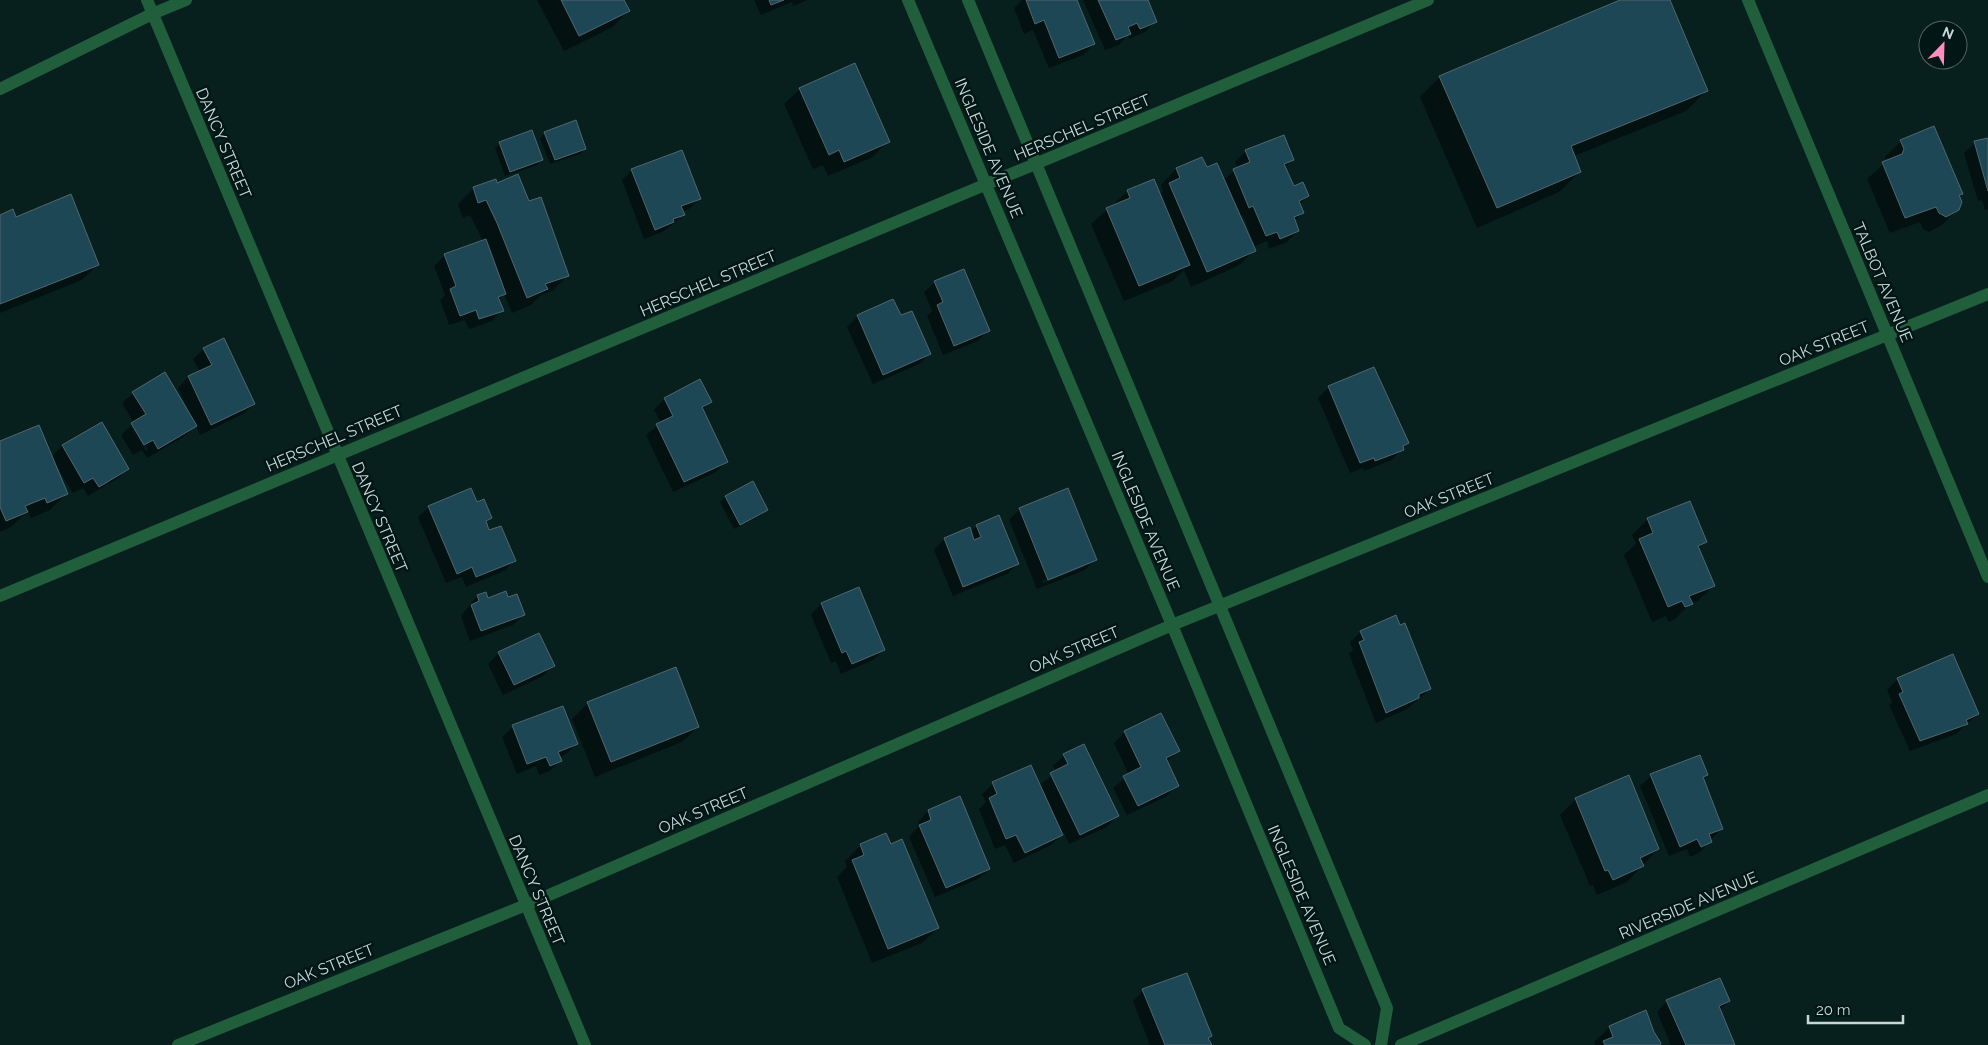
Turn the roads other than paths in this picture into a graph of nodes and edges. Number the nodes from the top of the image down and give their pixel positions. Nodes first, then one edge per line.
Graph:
1 (146, 0) edge
2 (186, 0) edge
3 (908, 0) edge
4 (968, 0) edge
5 (1428, 0) edge
6 (1748, 0) edge
7 (152, 14) junction
8 (0, 89) edge
9 (1036, 164) junction
10 (987, 184) junction
11 (1988, 294) edge
12 (1887, 335) junction
13 (336, 455) junction
14 (1988, 577) edge
15 (0, 596) edge
16 (1219, 606) junction
17 (1172, 625) junction
18 (1988, 795) edge
19 (526, 905) junction
20 (178, 1045) edge
21 (585, 1045) edge
22 (1365, 1045) edge
23 (1381, 1045) edge
24 (1401, 1045) edge

1 - 7 street, DANCY STREET
2 - 7 street
3 - 10 street, INGLESIDE AVENUE
4 - 9 street
5 - 9 street, HERSCHEL STREET
6 - 12 street, TALBOT AVENUE
7 - 8 street
7 - 13 street, DANCY STREET
9 - 10 street, HERSCHEL STREET
9 - 16 street
10 - 13 street, HERSCHEL STREET
10 - 17 street, INGLESIDE AVENUE
11 - 12 street, OAK STREET
12 - 14 street, TALBOT AVENUE
12 - 16 street, OAK STREET
13 - 15 street, HERSCHEL STREET
13 - 19 street, DANCY STREET
16 - 17 street, OAK STREET
16 - 23 street
17 - 19 street, OAK STREET
17 - 22 street, INGLESIDE AVENUE
18 - 24 street, RIVERSIDE AVENUE
19 - 20 street, OAK STREET
19 - 21 street, DANCY STREET

